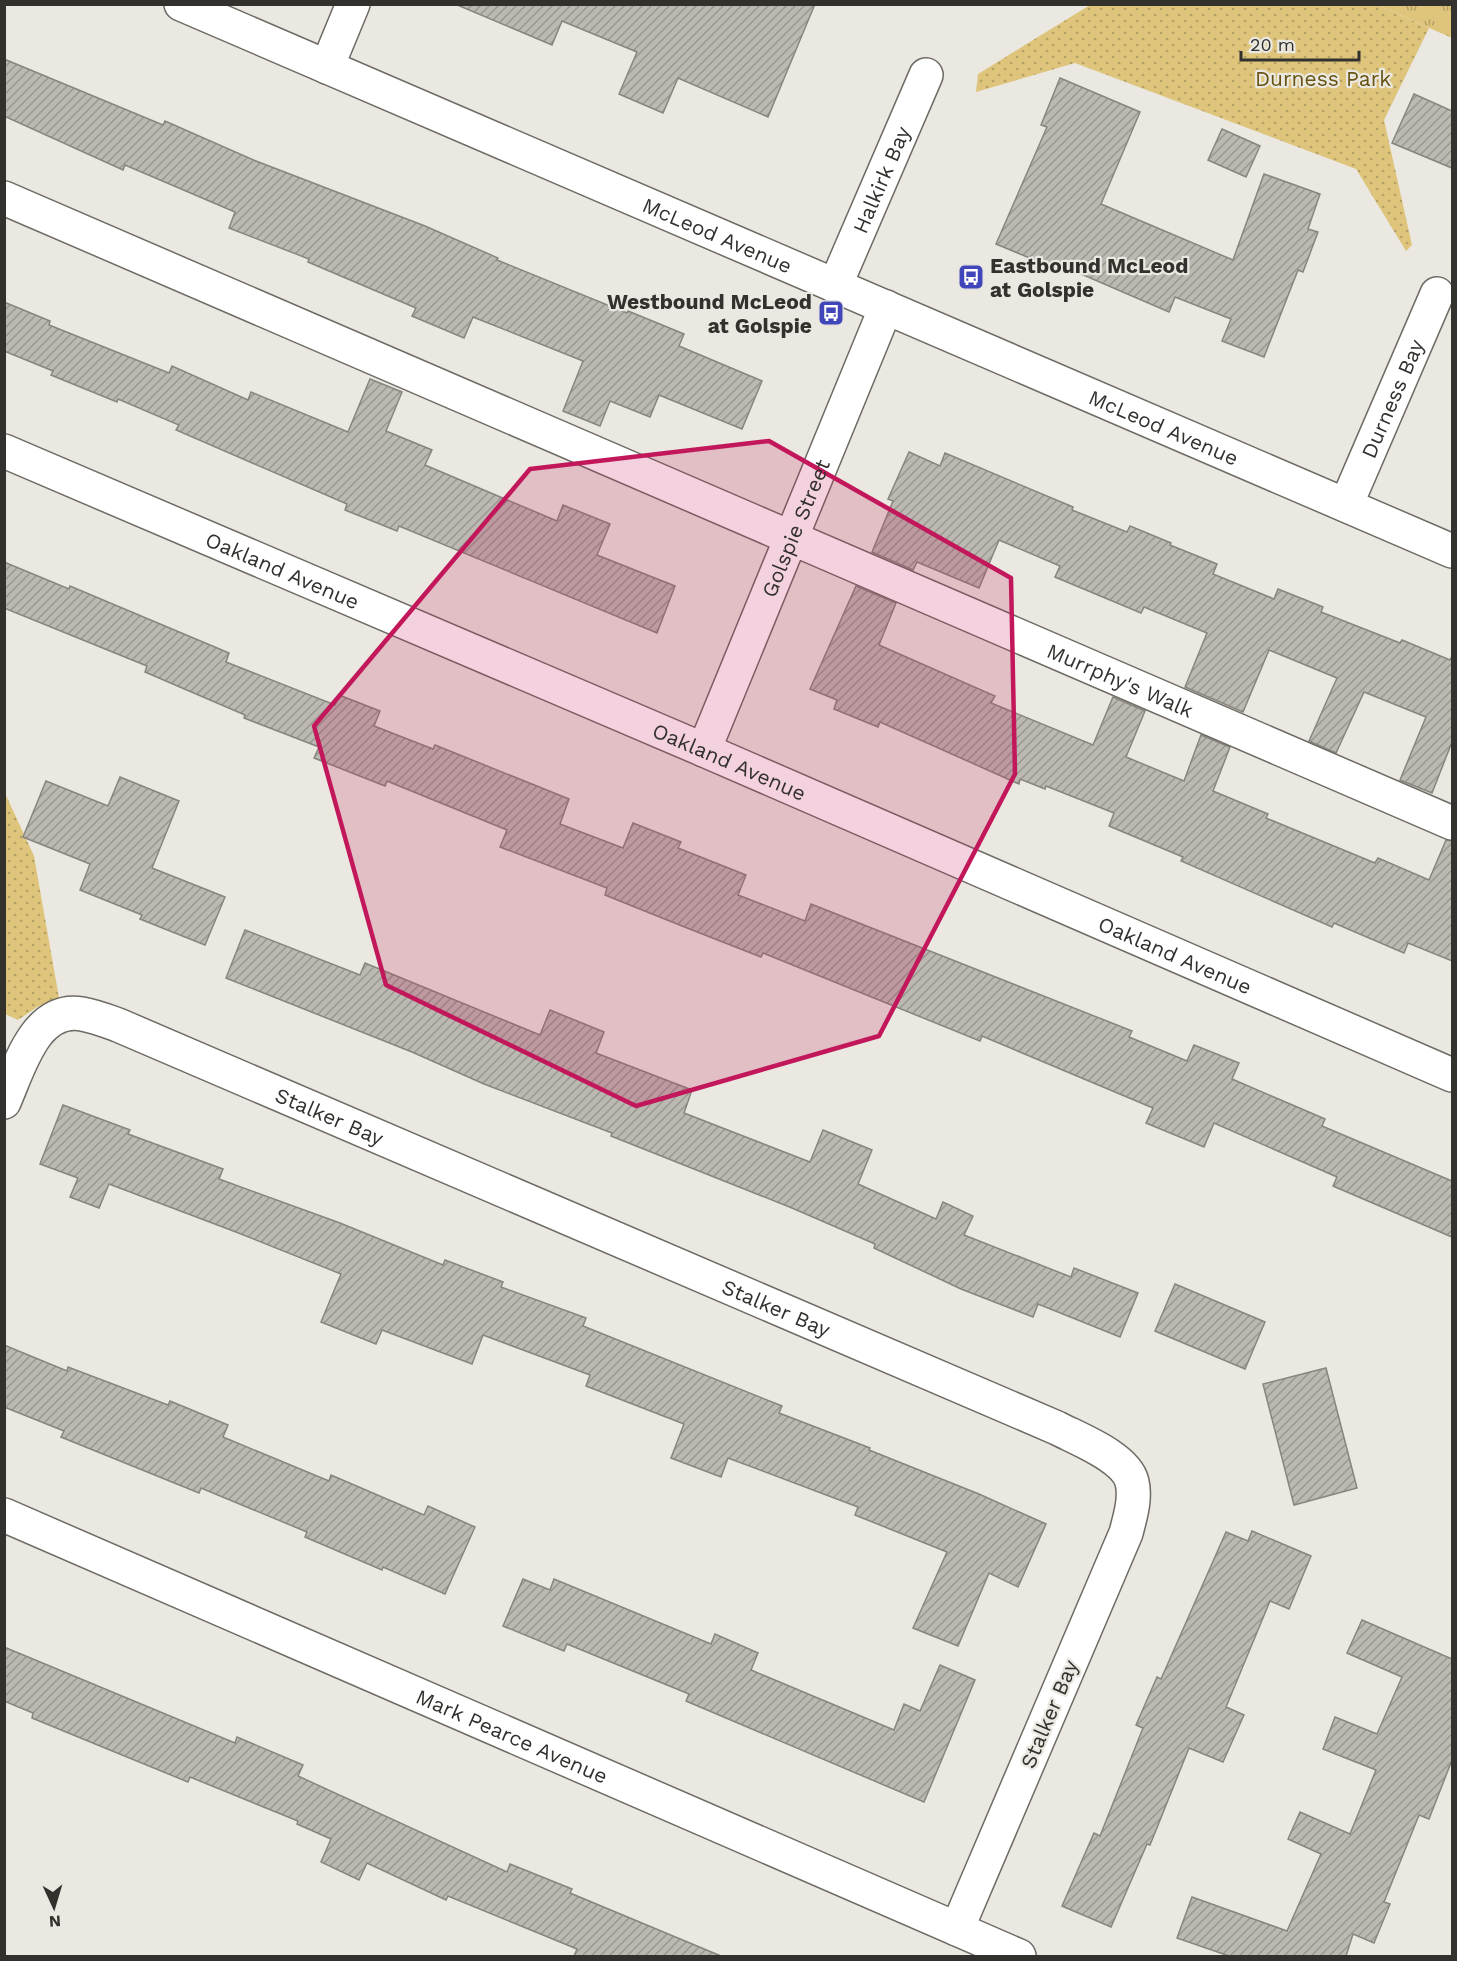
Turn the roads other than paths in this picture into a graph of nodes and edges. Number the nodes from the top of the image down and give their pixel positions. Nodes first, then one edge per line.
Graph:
1 (181, 4) edge
2 (353, 4) edge
3 (327, 67) junction
4 (926, 75) dead end
5 (4, 198) edge
6 (835, 286) junction
7 (1437, 294) dead end
8 (886, 307) junction
9 (4, 452) edge
10 (1346, 505) junction
11 (792, 536) junction
12 (1452, 551) edge
13 (704, 750) junction
14 (1452, 823) edge
15 (1452, 1075) edge
16 (4, 1102) edge
17 (4, 1515) edge
18 (957, 1929) junction
19 (1019, 1956) edge

1 - 3 street, McLeod Avenue
2 - 3 street
3 - 6 street, McLeod Avenue
4 - 6 street, Halkirk Bay
5 - 11 street, Murrphy's Walk
6 - 8 street, McLeod Avenue
7 - 10 street, Durness Bay
8 - 10 street, McLeod Avenue
8 - 11 street, Golspie Street
9 - 13 street, Oakland Avenue
10 - 12 street, McLeod Avenue
11 - 13 street, Golspie Street
11 - 14 street, Murrphy's Walk
13 - 15 street, Oakland Avenue
16 - 18 street, Stalker Bay
17 - 18 street, Mark Pearce Avenue
18 - 19 street, Mark Pearce Avenue

